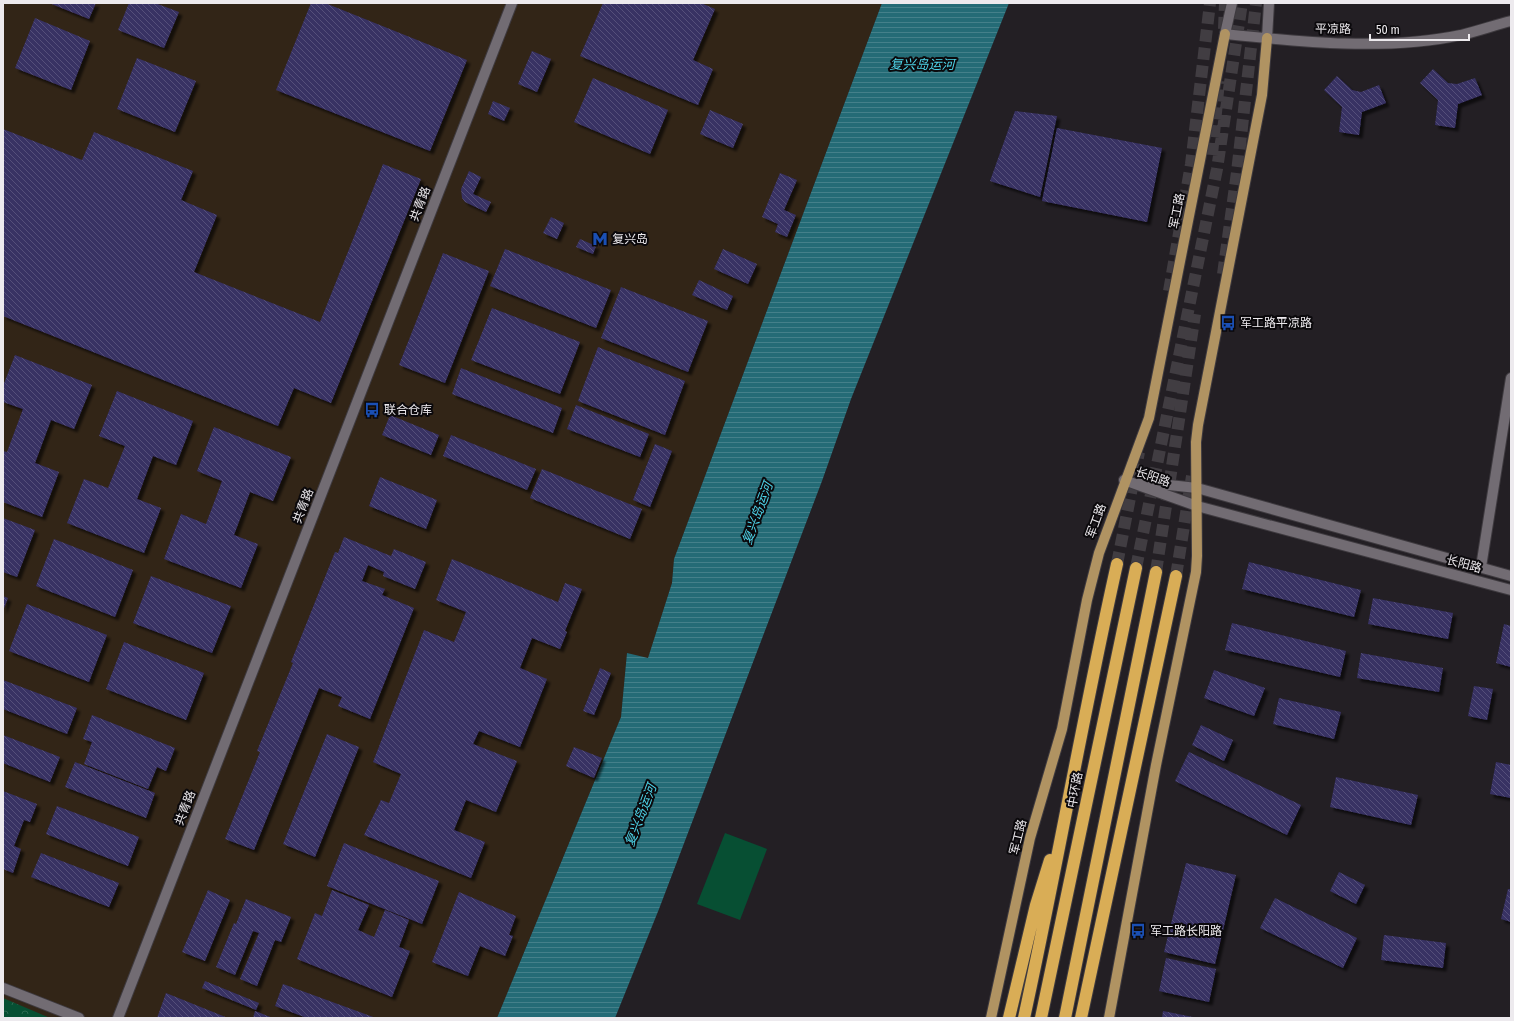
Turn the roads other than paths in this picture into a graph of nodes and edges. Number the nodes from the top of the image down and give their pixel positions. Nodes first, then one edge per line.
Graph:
1 (512, 3) edge
2 (1232, 3) edge
3 (1269, 3) edge
4 (1511, 21) edge
5 (1226, 34) junction
6 (1267, 38) junction
7 (1511, 378) edge
8 (1124, 480) junction
9 (1197, 488) junction
10 (1197, 506) junction
11 (1117, 564) tunnel mouth
12 (1481, 567) junction
13 (1136, 568) tunnel mouth
14 (1156, 572) tunnel mouth
15 (1176, 576) tunnel mouth
16 (1511, 576) edge
17 (1511, 590) edge
18 (1066, 805) junction
19 (1100, 923) junction
20 (3, 988) edge
21 (79, 1018) edge
22 (118, 1018) edge
23 (991, 1018) edge
24 (1009, 1018) edge
25 (1024, 1018) edge
26 (1041, 1018) edge
27 (1064, 1018) edge
28 (1081, 1018) edge
29 (1087, 1018) edge
30 (1109, 1018) edge

1 - 22 street, 共青路
2 - 5 street
3 - 6 street
4 - 6 street, 平凉路
5 - 6 street, 平凉路
5 - 8 main road, 军工路
6 - 9 main road
7 - 12 street
8 - 9 street, 长阳路
8 - 10 street, 长阳路
8 - 23 main road, 军工路
9 - 10 main road
9 - 12 street, 长阳路
10 - 17 street, 长阳路
10 - 30 main road
11 - 18 highway
12 - 16 street, 长阳路
13 - 26 highway, 中环路
14 - 27 highway
15 - 19 highway
18 - 24 highway
18 - 25 highway
19 - 28 highway
19 - 29 highway
20 - 21 street

